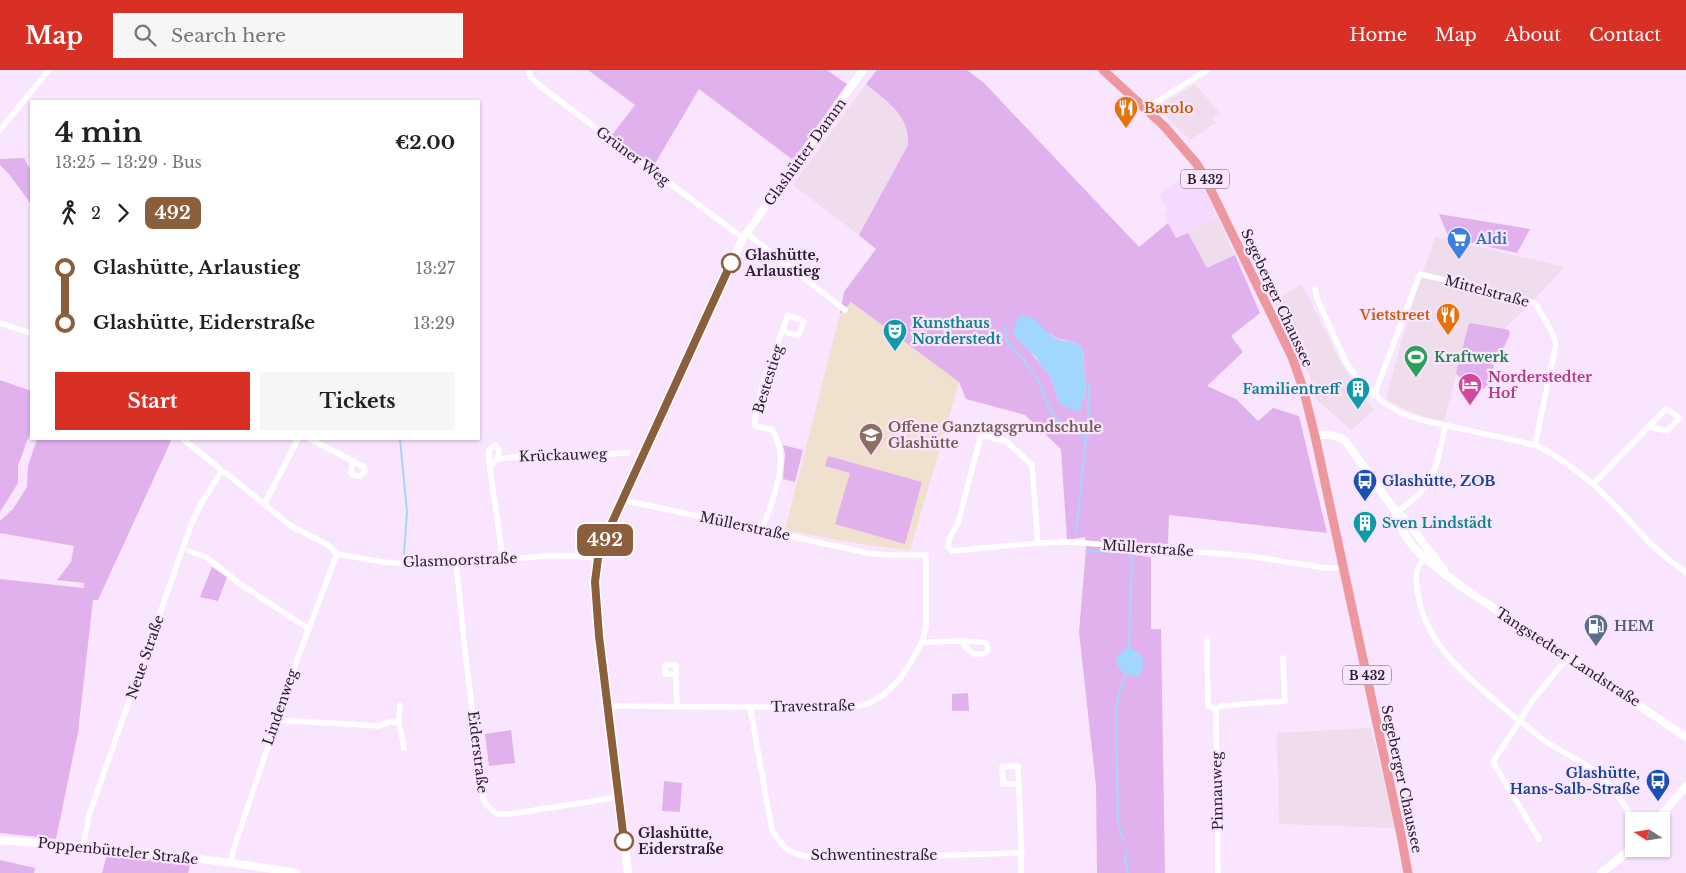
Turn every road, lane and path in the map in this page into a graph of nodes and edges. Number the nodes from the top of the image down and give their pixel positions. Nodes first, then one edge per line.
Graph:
1 (49, 70) edge
2 (528, 70) edge
3 (864, 70) edge
4 (1103, 70) edge
5 (1208, 70) edge
6 (1147, 110) junction
7 (0, 130) edge
8 (745, 236) junction
9 (1315, 290) dead end
10 (845, 310) dead end
11 (0, 323) edge
12 (783, 331) dead end
13 (30, 333) edge
14 (1374, 395) junction
15 (1445, 427) junction
16 (1649, 427) junction
17 (1315, 436) junction
18 (184, 440) edge
19 (297, 440) edge
20 (312, 440) edge
21 (1535, 445) junction
22 (628, 453) dead end
23 (497, 459) junction
24 (353, 461) dead end
25 (490, 469) junction
26 (221, 472) junction
27 (1593, 484) junction
28 (623, 500) junction
29 (264, 504) junction
30 (1396, 512) junction
31 (762, 530) junction
32 (1038, 543) junction
33 (189, 551) dead end
34 (337, 554) junction
35 (926, 555) joint
36 (598, 558) junction
37 (503, 559) junction
38 (1424, 559) junction
39 (456, 564) junction
40 (1343, 566) junction
41 (1686, 572) edge
42 (1450, 578) junction
43 (308, 629) junction
44 (1207, 639) dead end
45 (922, 642) junction
46 (962, 642) dead end
47 (1568, 657) junction
48 (1282, 658) dead end
49 (676, 674) dead end
50 (400, 706) dead end
51 (608, 706) junction
52 (677, 706) junction
53 (750, 707) junction
54 (1216, 709) junction
55 (276, 720) junction
56 (1520, 720) junction
57 (399, 722) junction
58 (1686, 737) edge
59 (404, 748) dead end
60 (1019, 784) dead end
61 (1686, 786) edge
62 (619, 797) junction
63 (1628, 812) edge
64 (1664, 812) edge
65 (1539, 839) dead end
66 (0, 840) edge
67 (83, 847) junction
68 (1022, 853) junction
69 (1625, 853) edge
70 (231, 863) junction
71 (296, 873) edge
72 (628, 873) edge
73 (1022, 873) edge
74 (1218, 873) edge
75 (1408, 873) edge
76 (1601, 873) edge

1 - 7 street
2 - 8 street, Grüner Weg
3 - 8 street, Glashütter Damm
4 - 6 main road, Segeberger Chaussee / B 432
5 - 6 street
6 - 17 main road, Segeberger Chaussee / B 432
8 - 10 street
8 - 28 street, Glashütter Damm
9 - 14 street
11 - 13 street
12 - 31 street, Bestestieg
14 - 15 street
14 - 21 street, Mittelstraße
15 - 21 street
15 - 30 street
16 - 16 street
16 - 27 street
17 - 30 street, Tangstedter Landstraße
17 - 40 main road, Segeberger Chaussee / B 432
18 - 26 street, Glasmoorstraße
19 - 29 street
20 - 24 street
21 - 27 street
22 - 23 street, Krückauweg
23 - 25 street
23 - 25 street, Krückauweg
25 - 37 street, Krückauweg
26 - 29 street, Glasmoorstraße
26 - 67 street, Neue Straße
27 - 41 street
28 - 31 street, Müllerstraße
28 - 36 street, Glashütter Damm
29 - 34 street, Glasmoorstraße
30 - 38 street, Tangstedter Landstraße
30 - 42 street, Tangstedter Landstraße
31 - 35 street, Müllerstraße
32 - 32 street, Müllerstraße
32 - 40 street, Müllerstraße
33 - 43 street
34 - 39 street, Glasmoorstraße
34 - 43 street, Lindenweg
35 - 45 street, Travestraße
36 - 37 street, Glasmoorstraße
36 - 51 street, Glashütter Damm
37 - 39 street, Glasmoorstraße
38 - 42 street, Tangstedter Landstraße
38 - 56 street
39 - 62 street, Eiderstraße
40 - 75 main road, Segeberger Chaussee / B 432
42 - 47 street, Tangstedter Landstraße
43 - 55 street, Lindenweg
44 - 54 street, Pinnauweg
45 - 46 street
45 - 53 street, Travestraße
47 - 56 street
47 - 58 street, Tangstedter Landstraße
48 - 54 street
49 - 52 street
50 - 57 street
51 - 52 street, Travestraße
51 - 62 street, Glashütter Damm
52 - 53 street, Travestraße
53 - 68 street, Schwentinestraße
54 - 74 street, Pinnauweg
55 - 57 street
55 - 70 street, Lindenweg
56 - 63 street
56 - 65 street
57 - 59 street
60 - 68 street
61 - 64 street
62 - 72 street, Glashütter Damm
66 - 67 street, Poppenbütteler Straße
67 - 70 street, Poppenbütteler Straße
68 - 73 street
69 - 76 street
70 - 71 street, Poppenbütteler Straße

